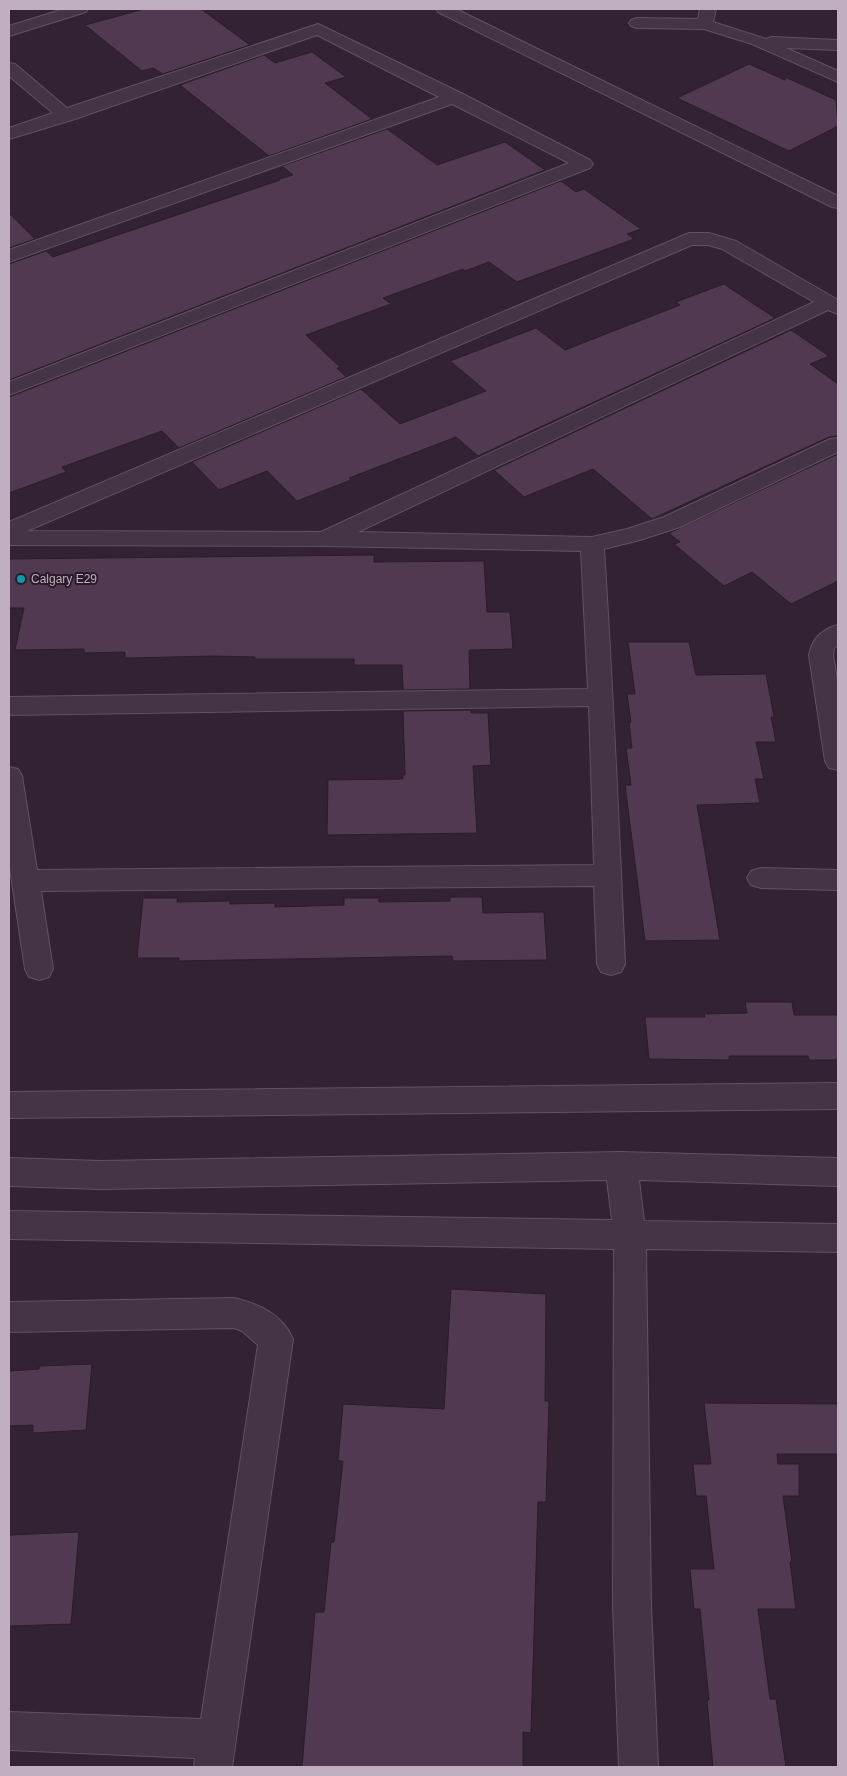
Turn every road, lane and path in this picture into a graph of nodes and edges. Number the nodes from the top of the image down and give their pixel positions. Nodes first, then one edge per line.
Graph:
1 (80, 9) edge
2 (444, 9) edge
3 (706, 16) edge
4 (637, 23) dead end
5 (9, 31) edge
6 (758, 41) junction
7 (838, 45) edge
8 (9, 68) edge
9 (838, 77) edge
10 (455, 97) junction
11 (66, 116) junction
12 (9, 134) edge
13 (838, 203) edge
14 (9, 256) edge
15 (833, 306) edge
16 (9, 389) edge
17 (838, 444) edge
18 (9, 530) edge
19 (9, 538) edge
20 (324, 539) junction
21 (592, 544) junction
22 (838, 633) edge
23 (601, 696) junction
24 (833, 700) edge
25 (9, 706) edge
26 (838, 761) edge
27 (10, 786) edge
28 (608, 876) junction
29 (761, 878) dead end
30 (838, 880) edge
31 (25, 881) junction
32 (611, 964) dead end
33 (38, 969) dead end
34 (838, 1096) edge
35 (9, 1106) edge
36 (621, 1166) junction
37 (9, 1172) edge
38 (838, 1172) edge
39 (9, 1226) edge
40 (630, 1236) junction
41 (838, 1238) edge
42 (9, 1316) edge
43 (9, 1730) edge
44 (215, 1753) edge
45 (639, 1767) edge

1 - 5 street
2 - 13 street
3 - 4 street
3 - 6 street
6 - 7 street
6 - 9 street
8 - 11 street
10 - 11 street
10 - 14 street
10 - 16 street
11 - 12 street
15 - 18 street
15 - 20 street
17 - 21 street
19 - 20 street
20 - 21 street
21 - 23 street
22 - 24 street
23 - 25 street
23 - 28 street
24 - 26 street
27 - 31 street
28 - 31 street
28 - 32 street
29 - 30 street
31 - 33 street
34 - 35 street
36 - 37 street
36 - 38 street
36 - 40 street
39 - 40 street
40 - 41 street
40 - 45 street
42 - 44 street
43 - 44 street

